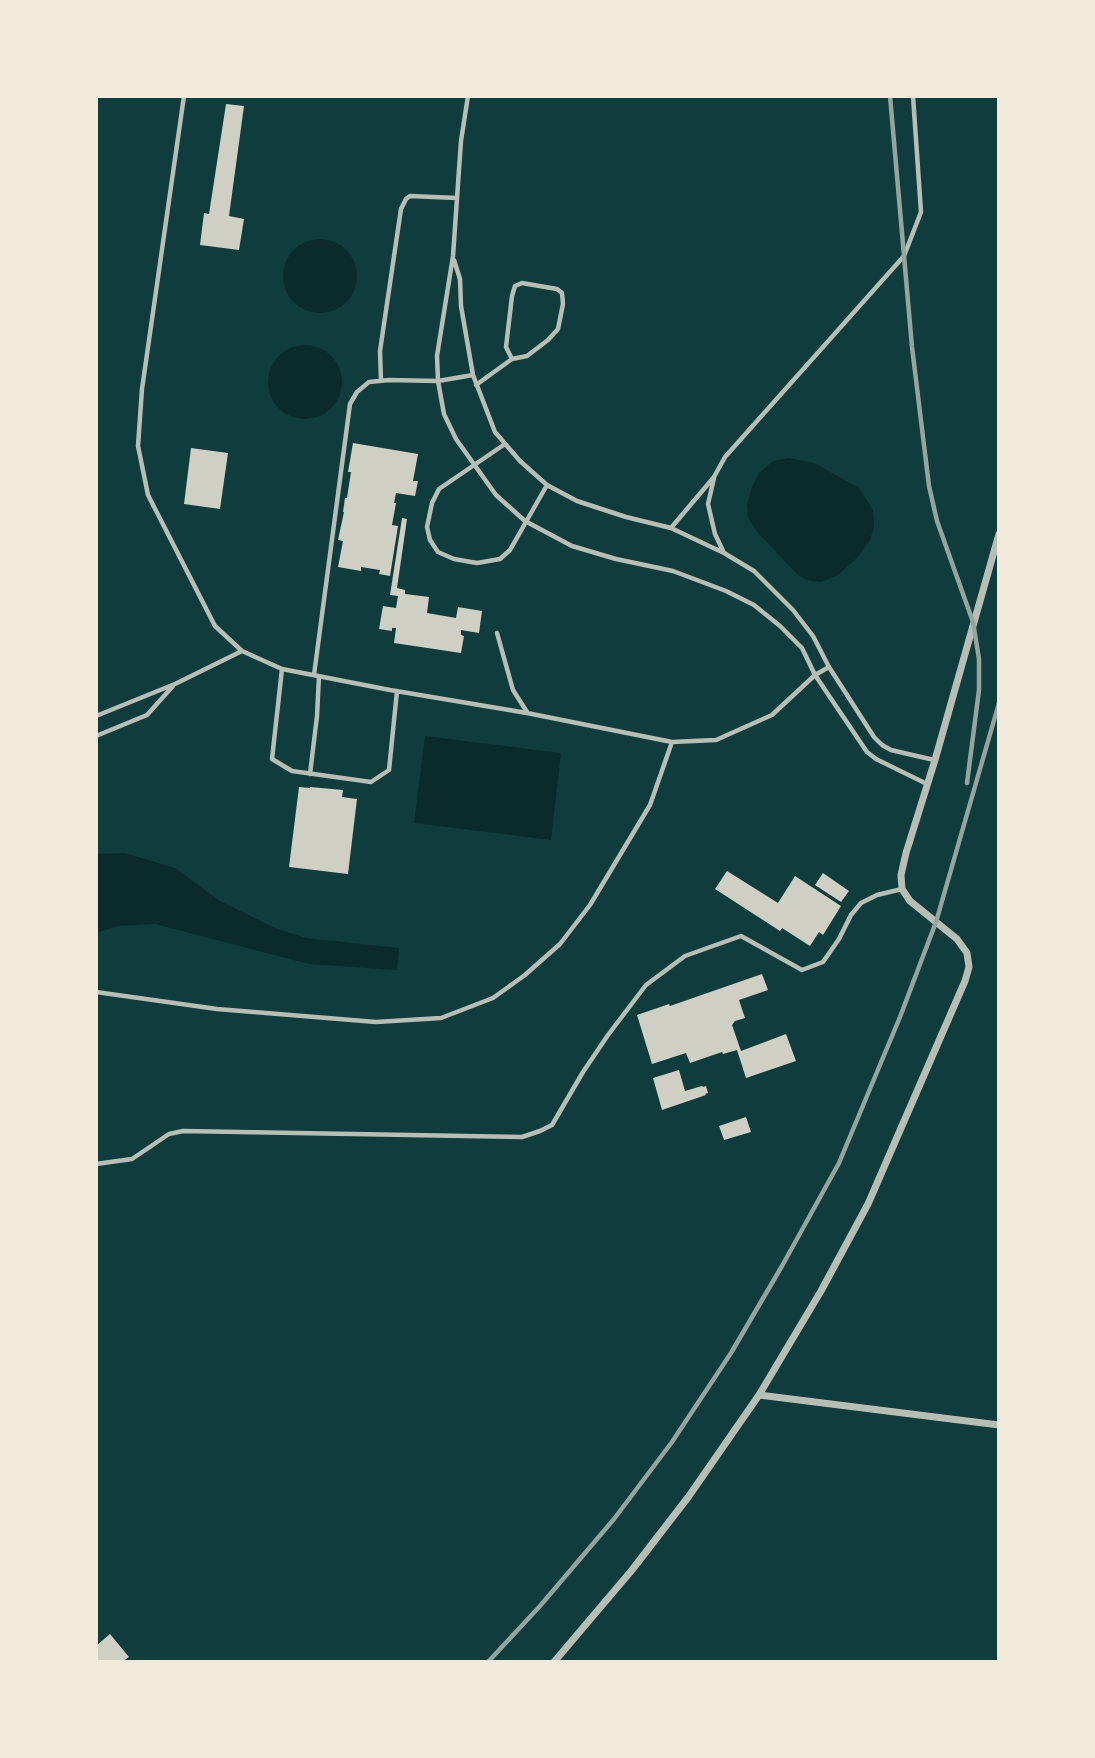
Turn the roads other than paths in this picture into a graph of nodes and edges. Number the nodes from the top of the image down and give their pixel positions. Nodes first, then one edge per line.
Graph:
1 (184, 96) edge
2 (468, 96) edge
3 (913, 96) edge
4 (457, 198) junction
5 (453, 256) junction
6 (512, 359) junction
7 (472, 375) junction
8 (381, 381) junction
9 (438, 382) junction
10 (476, 385) junction
11 (505, 443) junction
12 (475, 465) junction
13 (714, 477) junction
14 (547, 485) junction
15 (525, 522) junction
16 (671, 528) junction
17 (999, 534) edge
18 (724, 553) junction
19 (497, 633) dead end
20 (242, 651) junction
21 (829, 667) junction
22 (282, 669) junction
23 (815, 675) junction
24 (316, 676) junction
25 (175, 684) junction
26 (397, 691) junction
27 (527, 713) junction
28 (96, 716) edge
29 (96, 736) edge
30 (672, 742) junction
31 (935, 760) junction
32 (310, 774) junction
33 (928, 784) junction
34 (902, 888) junction
35 (96, 992) edge
36 (96, 1164) edge
37 (759, 1395) junction
38 (999, 1425) edge
39 (554, 1662) edge

1 - 20 lane
2 - 4 lane
3 - 13 lane
4 - 5 lane
4 - 8 lane
5 - 7 lane
5 - 9 lane
6 - 6 lane
6 - 10 lane
7 - 9 lane
7 - 10 lane
8 - 9 lane
8 - 24 lane
9 - 12 lane
10 - 11 lane
11 - 12 lane
11 - 14 lane
12 - 15 lane
12 - 15 lane
13 - 16 lane
13 - 18 lane
14 - 15 lane
14 - 16 lane
15 - 23 lane
16 - 18 lane
17 - 31 street
18 - 21 lane
19 - 27 lane
20 - 22 lane
20 - 25 lane
21 - 23 lane
21 - 31 lane
22 - 24 lane
22 - 32 lane
23 - 30 lane
23 - 33 lane
24 - 26 lane
24 - 32 lane
25 - 28 lane
25 - 29 lane
26 - 27 lane
26 - 32 lane
27 - 30 lane
30 - 35 lane
31 - 33 street
33 - 34 street
34 - 36 lane
34 - 37 street
37 - 38 street
37 - 39 street

